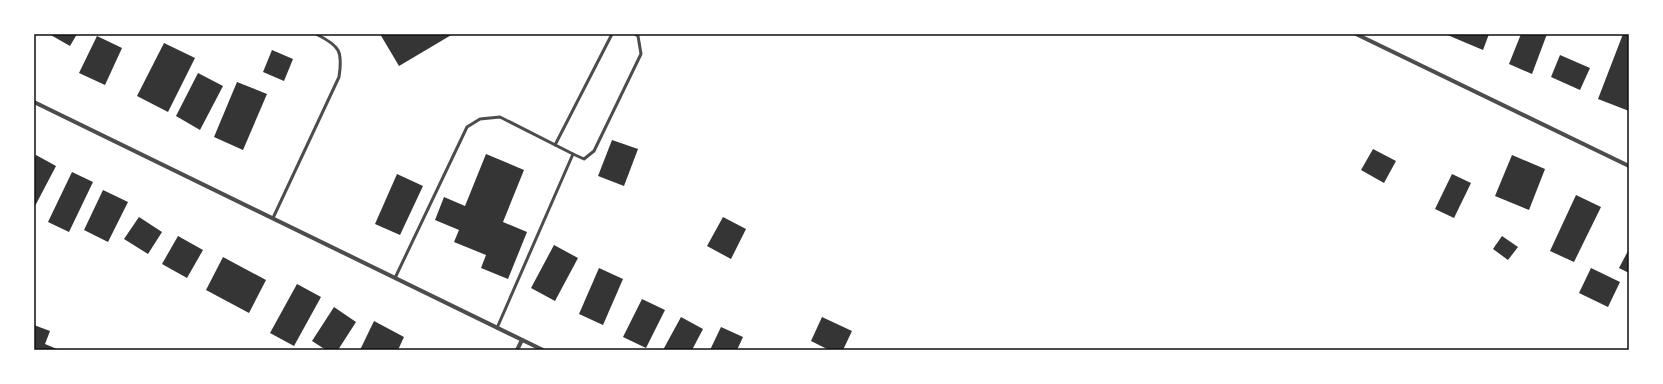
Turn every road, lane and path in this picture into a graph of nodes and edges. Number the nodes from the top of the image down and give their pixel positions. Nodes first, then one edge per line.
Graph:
1 (316, 34) edge
2 (612, 34) edge
3 (635, 34) edge
4 (1356, 34) edge
5 (34, 102) edge
6 (555, 145) junction
7 (572, 154) junction
8 (1629, 166) edge
9 (273, 218) junction
10 (395, 278) junction
11 (497, 328) junction
12 (522, 340) junction
13 (517, 350) edge
14 (543, 350) edge

1 - 9 lane
2 - 6 lane
3 - 7 lane
4 - 8 street
5 - 9 street
6 - 7 lane
6 - 10 lane
7 - 11 lane
9 - 10 street
10 - 11 street
11 - 12 street
12 - 13 street
12 - 14 street

